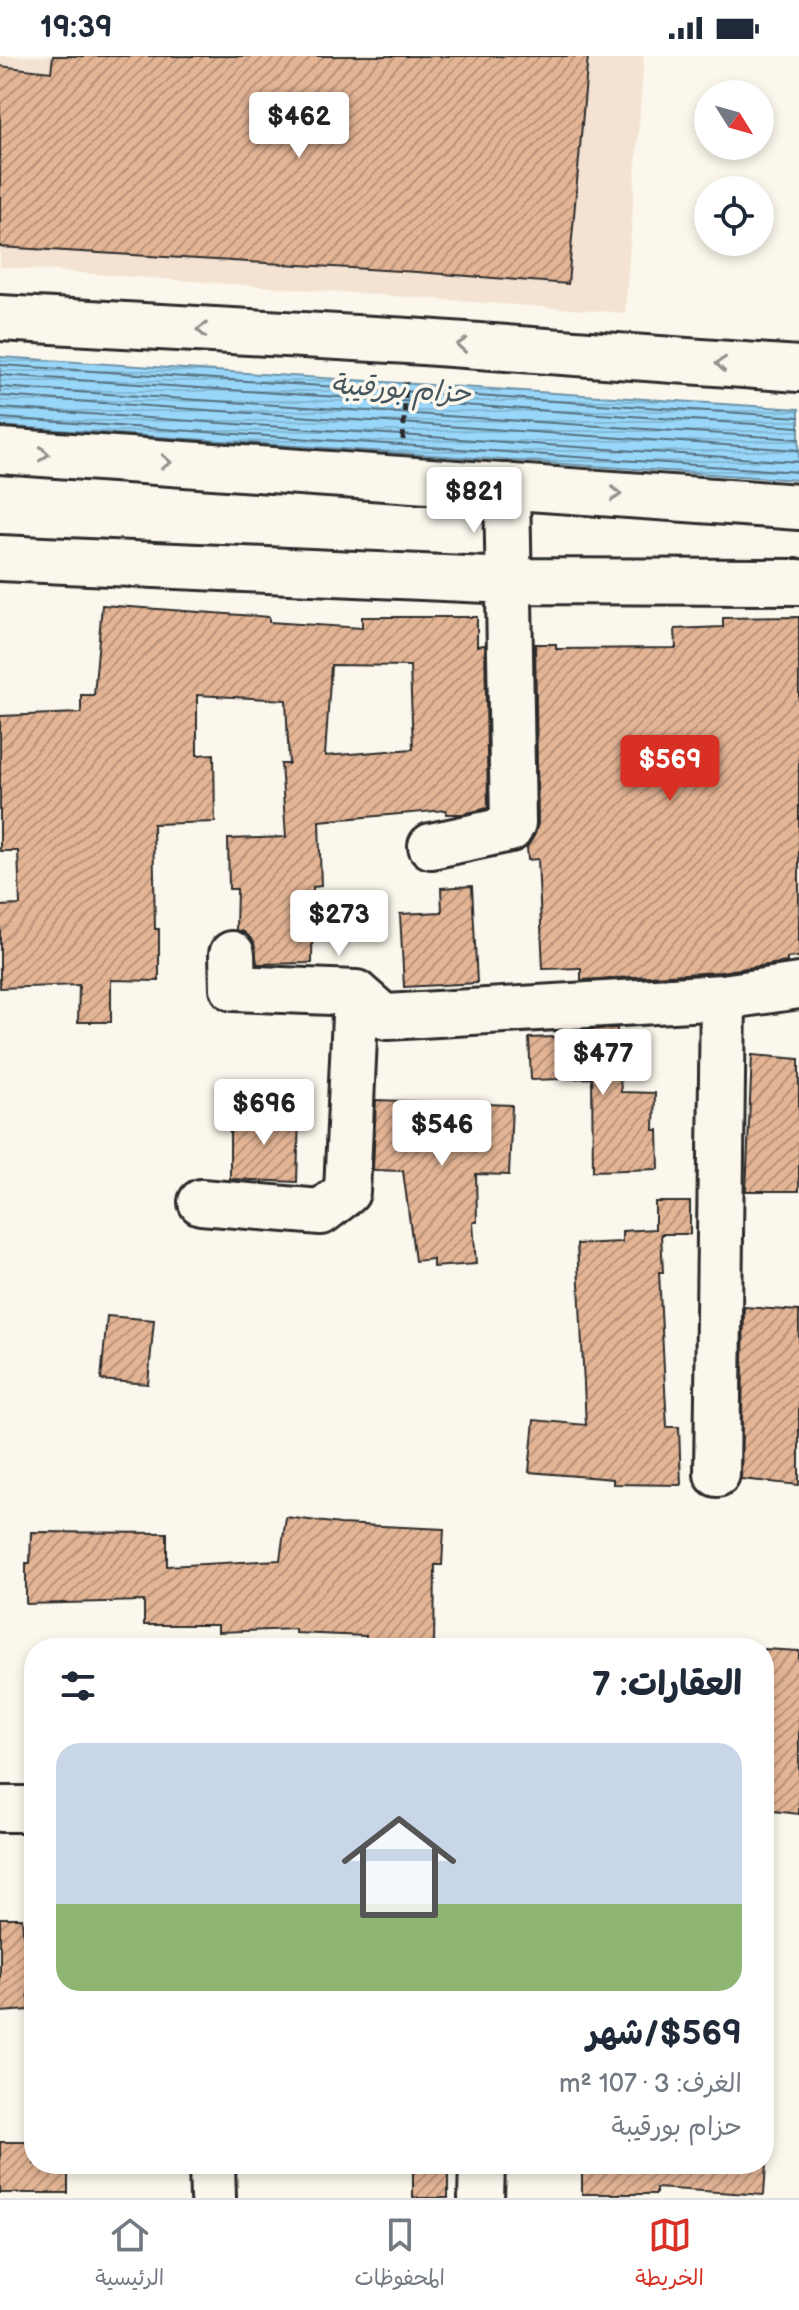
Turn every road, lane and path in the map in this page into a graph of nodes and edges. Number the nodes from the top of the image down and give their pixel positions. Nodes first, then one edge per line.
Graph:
1 (0, 318) edge
2 (799, 369) edge
3 (406, 379) dead end
4 (0, 451) edge
5 (402, 454) dead end
6 (507, 486) junction
7 (799, 507) edge
8 (0, 558) edge
9 (510, 581) junction
10 (799, 582) edge
11 (431, 846) dead end
12 (232, 954) dead end
13 (799, 986) edge
14 (356, 993) junction
15 (723, 997) junction
16 (201, 1202) dead end
17 (717, 1474) dead end
18 (0, 1809) edge
19 (24, 1809) edge
20 (212, 2174) edge
21 (482, 2174) edge
22 (213, 2198) edge
23 (481, 2198) edge

2 -> 1 main road
3 - 5 path
4 -> 6 main road
6 -> 7 main road
6 - 9 main road
8 - 9 main road
9 - 10 main road
9 - 11 main road
12 - 14 main road
13 - 15 main road
14 - 15 main road
14 - 16 main road
15 - 17 main road
18 - 19 main road
20 - 22 main road
21 - 23 main road

